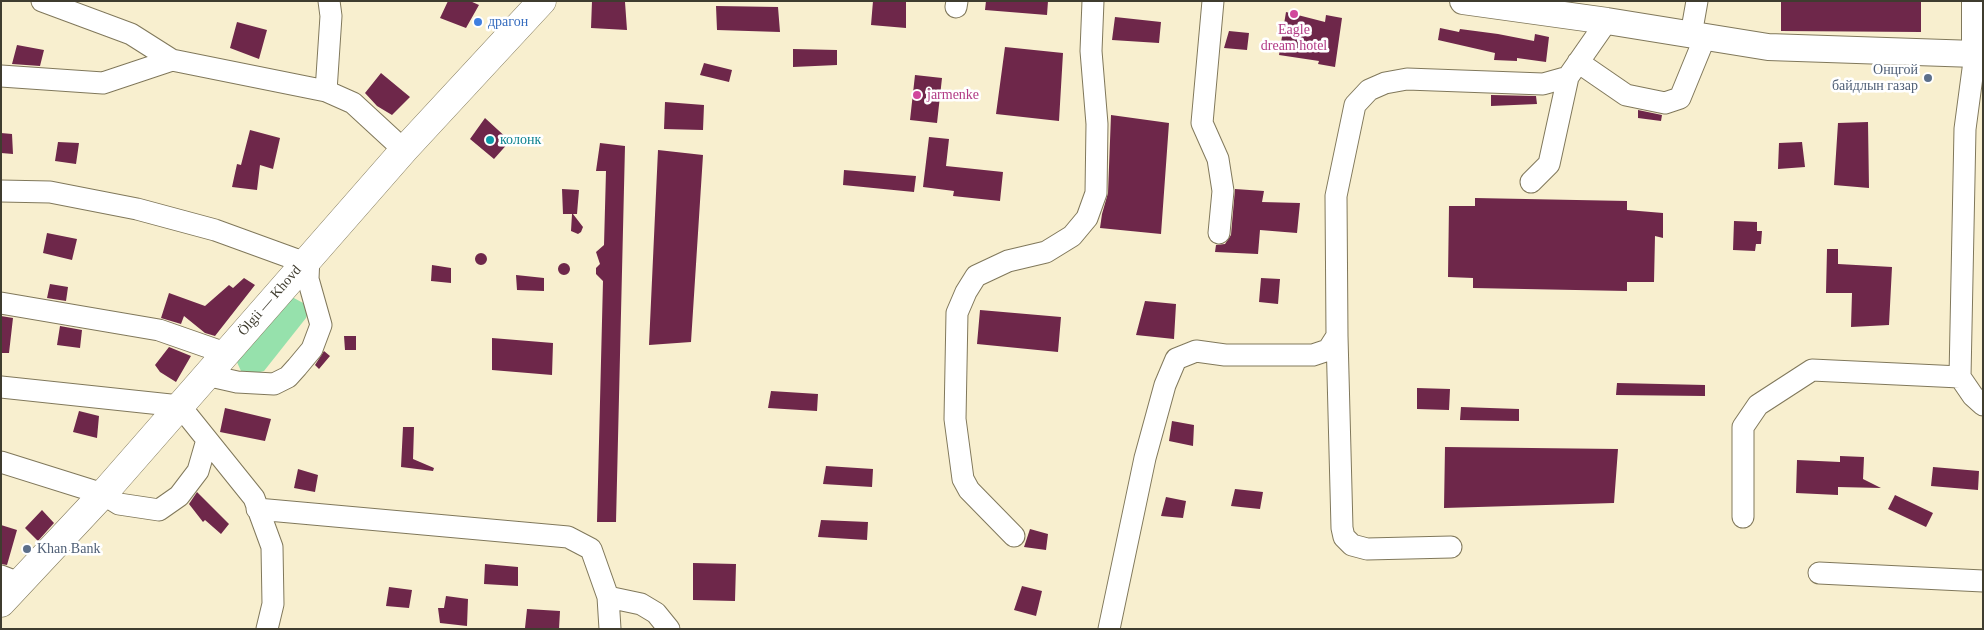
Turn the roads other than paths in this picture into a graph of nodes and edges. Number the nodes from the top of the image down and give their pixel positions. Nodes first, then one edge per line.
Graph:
1 (42, 1) edge
2 (329, 1) edge
3 (542, 1) edge
4 (1093, 1) edge
5 (1212, 1) edge
6 (1463, 1) edge
7 (1697, 1) edge
8 (1975, 1) edge
9 (1531, 6) edge
10 (1606, 21) junction
11 (1698, 36) junction
12 (1979, 54) edge
13 (172, 60) junction
14 (1573, 70) junction
15 (1, 76) edge
16 (326, 91) junction
17 (404, 150) junction
18 (1531, 182) dead end
19 (1, 191) edge
20 (1218, 233) dead end
21 (306, 259) junction
22 (1, 303) edge
23 (1337, 336) junction
24 (225, 353) junction
25 (206, 375) junction
26 (1960, 377) junction
27 (1, 387) edge
28 (1983, 405) edge
29 (180, 406) junction
30 (207, 440) junction
31 (1, 462) edge
32 (102, 494) junction
33 (257, 509) junction
34 (1743, 517) dead end
35 (1014, 536) dead end
36 (1452, 547) dead end
37 (1819, 573) dead end
38 (1983, 581) edge
39 (7, 587) edge
40 (608, 597) junction
41 (267, 629) edge
42 (610, 629) edge
43 (669, 629) edge
44 (1109, 629) edge

1 - 13 street
2 - 16 street
3 - 17 highway, Ölgii — Khovd
4 - 35 street
5 - 20 street
6 - 9 main road
7 - 11 street
8 - 12 main road
9 - 10 main road
10 - 11 main road
10 - 14 street
11 - 12 main road
11 - 14 street
12 - 26 street
13 - 15 street
13 - 16 street
14 - 18 street
14 - 23 street
16 - 17 street
17 - 21 highway, Ölgii — Khovd
19 - 21 street
21 - 24 highway, Ölgii — Khovd
21 - 25 street
22 - 24 street
23 - 36 street
23 - 44 street
24 - 25 highway, Ölgii — Khovd
25 - 29 highway, Ölgii — Khovd
26 - 28 street
26 - 34 street
27 - 29 street
29 - 30 street
29 - 32 highway, Ölgii — Khovd
30 - 32 street
30 - 33 street
31 - 32 street
32 - 39 highway, Ölgii — Khovd
33 - 40 street
33 - 41 street
37 - 38 street
40 - 42 street
40 - 43 street

